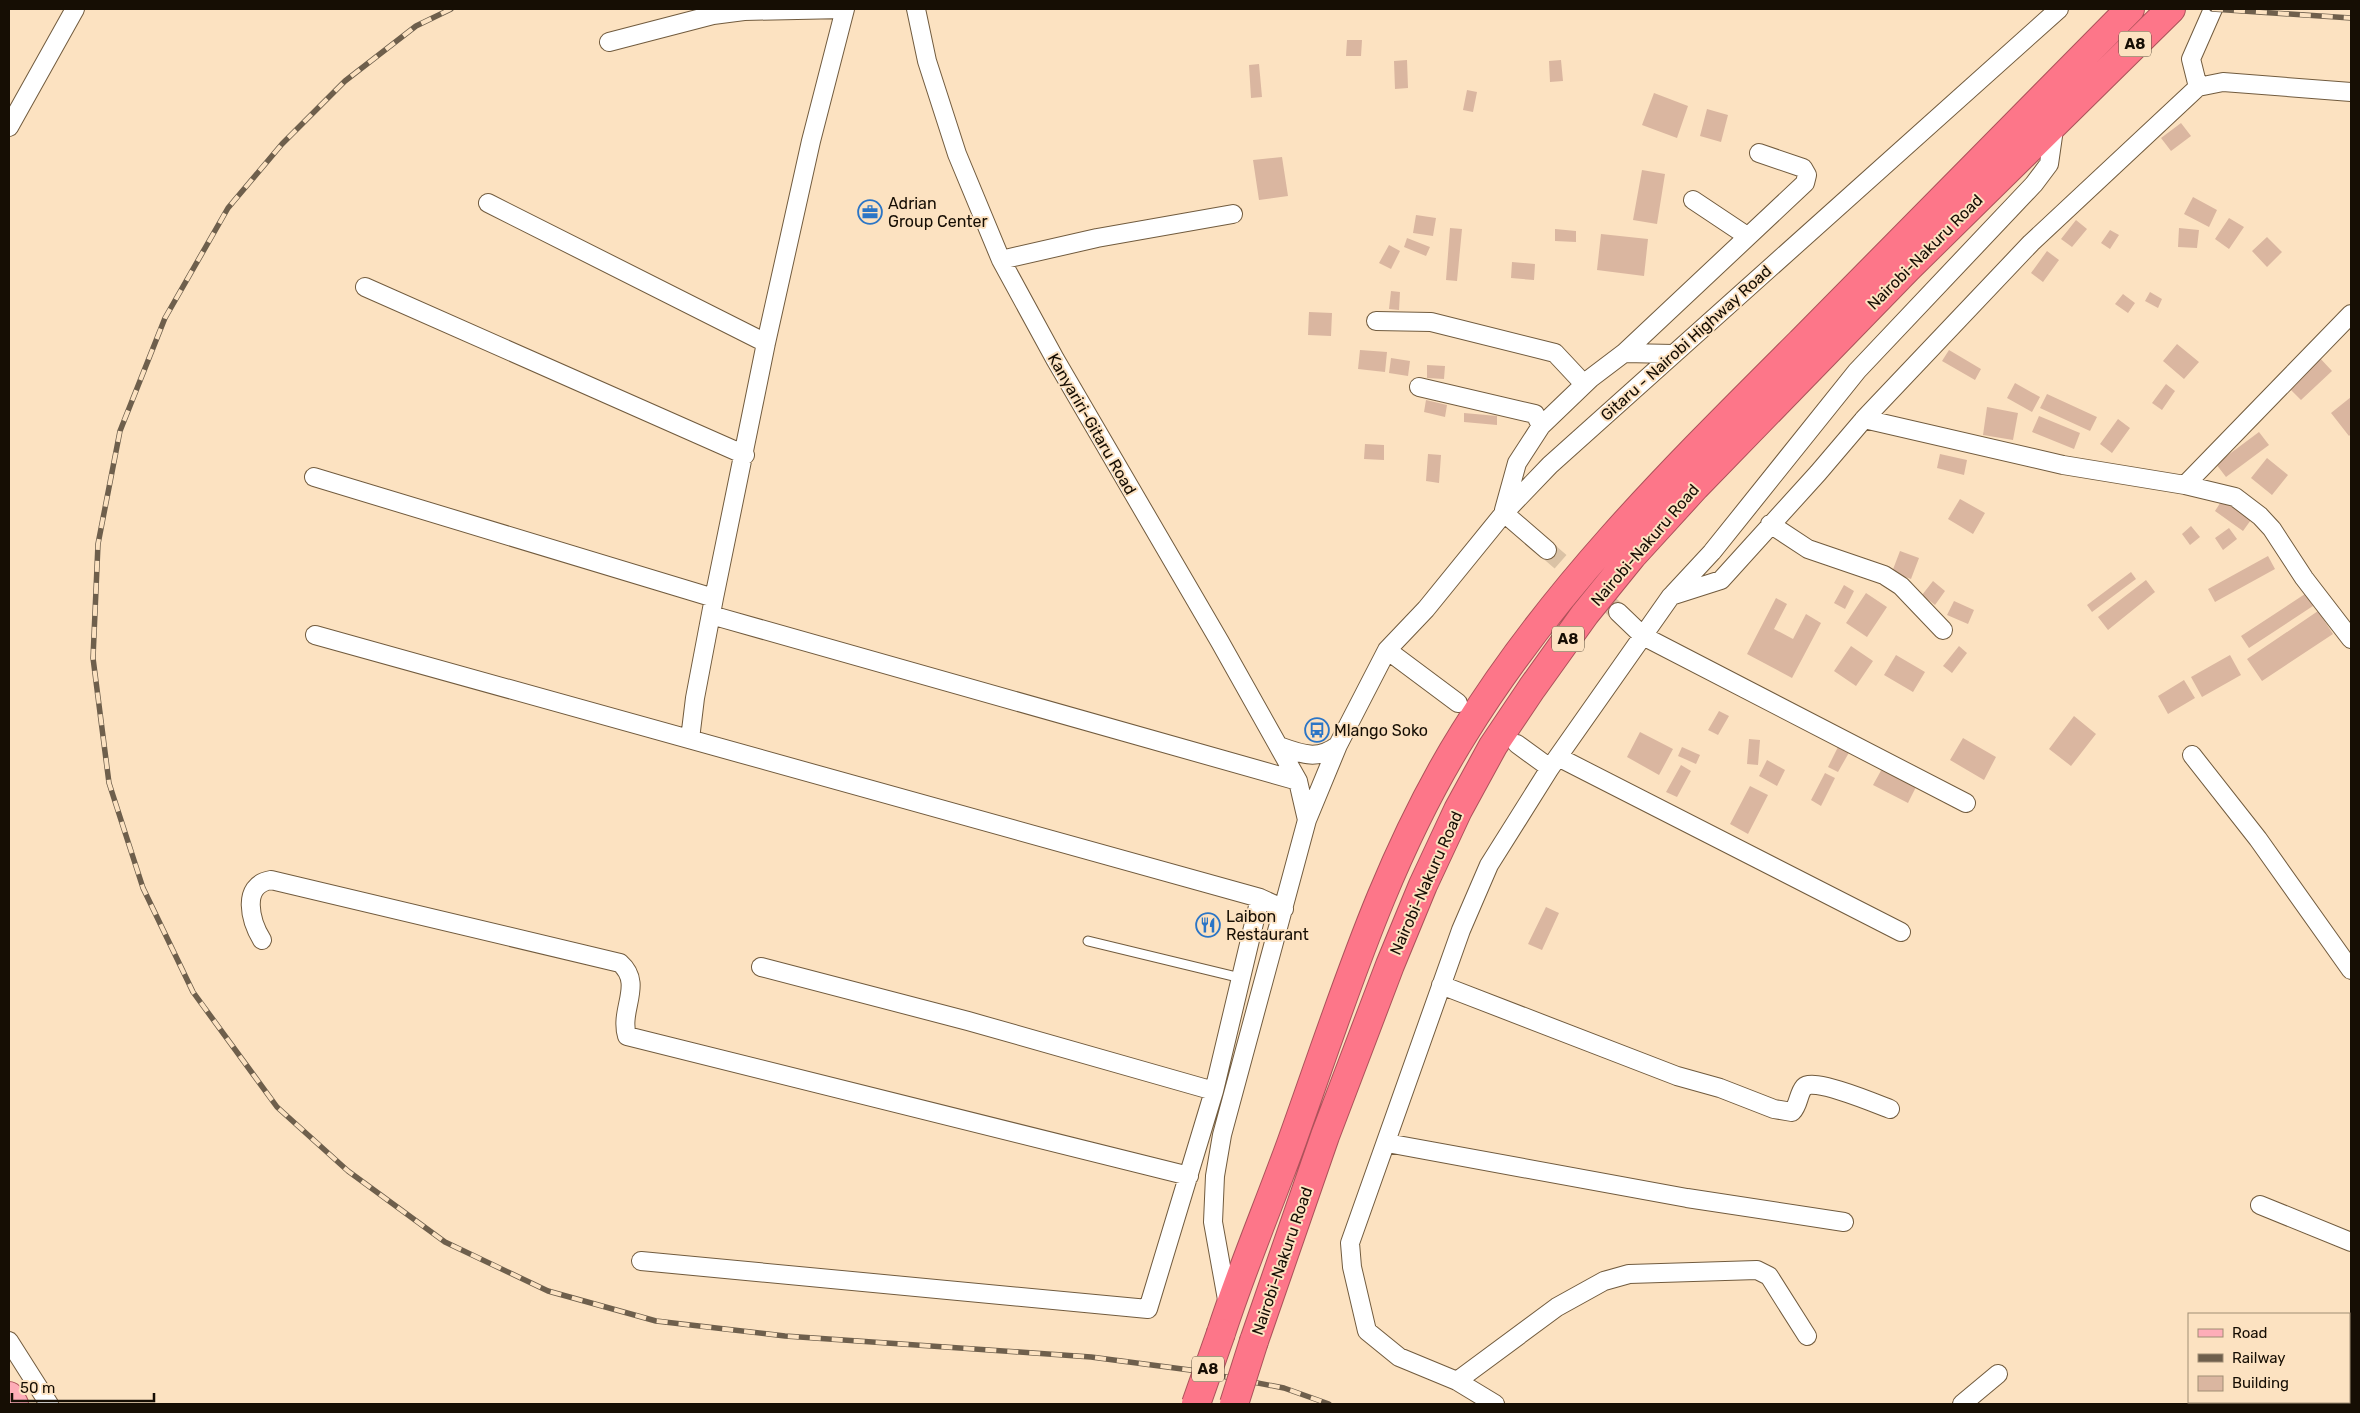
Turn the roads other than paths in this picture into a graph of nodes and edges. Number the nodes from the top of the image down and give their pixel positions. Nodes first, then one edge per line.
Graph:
1 (75, 9) edge
2 (844, 9) edge
3 (916, 9) edge
4 (2059, 9) edge
5 (2130, 9) edge
6 (2171, 9) edge
7 (2213, 9) edge
8 (609, 42) dead end
9 (2198, 87) junction
10 (2351, 92) edge
11 (2056, 122) junction
12 (9, 127) edge
13 (1759, 153) dead end
14 (1692, 200) dead end
15 (488, 202) dead end
16 (1233, 214) dead end
17 (1747, 236) junction
18 (1001, 260) junction
19 (365, 287) dead end
20 (2351, 314) edge
21 (1376, 321) dead end
22 (766, 343) junction
23 (1624, 353) junction
24 (1674, 354) junction
25 (1584, 384) junction
26 (1419, 387) dead end
27 (1864, 418) junction
28 (1541, 426) junction
29 (744, 454) junction
30 (314, 477) dead end
31 (2185, 485) junction
32 (1504, 513) junction
33 (1770, 524) junction
34 (1547, 550) tunnel mouth
35 (1671, 596) junction
36 (712, 606) junction
37 (1618, 612) tunnel mouth
38 (1944, 630) dead end
39 (315, 635) dead end
40 (1643, 636) junction
41 (2351, 639) edge
42 (1387, 650) junction
43 (1458, 703) dead end
44 (690, 739) junction
45 (1517, 744) dead end
46 (1338, 745) junction
47 (1279, 746) junction
48 (2192, 755) dead end
49 (1554, 762) junction
50 (1298, 781) junction
51 (1966, 803) dead end
52 (1307, 820) junction
53 (1260, 898) junction
54 (1284, 909) junction
55 (1901, 932) dead end
56 (262, 940) dead end
57 (1088, 941) dead end
58 (761, 967) dead end
59 (2351, 970) edge
60 (1241, 978) junction
61 (1441, 985) junction
62 (1214, 1091) junction
63 (1890, 1108) dead end
64 (1387, 1143) junction
65 (1189, 1176) junction
66 (2260, 1205) dead end
67 (1844, 1222) dead end
68 (2351, 1242) edge
69 (641, 1262) dead end
70 (1225, 1321) junction
71 (1807, 1336) dead end
72 (9, 1342) edge
73 (1998, 1374) dead end
74 (1457, 1381) junction
75 (9, 1396) edge
76 (14, 1404) edge
77 (49, 1404) edge
78 (1196, 1404) edge
79 (1234, 1404) edge
80 (1495, 1404) edge
81 (1962, 1404) edge

1 - 12 street
2 - 8 street
2 - 22 street
3 - 18 street, Kanyariri-Gitaru Road
4 - 24 street, Gitaru - Nairobi Highway Road
5 - 70 highway, Nairobi-Nakuru Road / A8
6 - 11 highway, Nairobi-Nakuru Road / A8
7 - 9 street
9 - 10 street
9 - 27 street
11 - 35 street
11 - 79 highway, Nairobi-Nakuru Road / A8, bridge
13 - 17 street
14 - 17 street
15 - 22 street
16 - 18 street
17 - 23 street
18 - 47 street, Kanyariri-Gitaru Road
19 - 29 street
20 - 31 street
21 - 25 street
22 - 29 street
23 - 24 street
23 - 25 street
24 - 32 street, Gitaru - Nairobi Highway Road
25 - 28 street
26 - 28 street
27 - 31 street
27 - 33 street
28 - 32 street
29 - 36 street
30 - 36 street
31 - 41 street
32 - 34 street
32 - 42 street, Gitaru - Nairobi Highway Road
33 - 35 street
33 - 38 street
35 - 40 street
36 - 44 street
36 - 50 street
37 - 40 street
39 - 44 street
40 - 49 street
40 - 51 street
42 - 43 street
42 - 46 street, Gitaru - Nairobi Highway Road
44 - 53 street
45 - 49 street
46 - 47 street
46 - 52 street, Gitaru - Nairobi Highway Road
47 - 50 street, Kanyariri-Gitaru Road
48 - 59 street
49 - 55 street
49 - 61 street
50 - 52 street, Kanyariri-Gitaru Road
52 - 54 street
53 - 54 street
53 - 60 street
54 - 70 street
56 - 65 street
57 - 60 lane
58 - 62 street
60 - 62 street
61 - 63 street
61 - 64 street
62 - 65 street
64 - 67 street
64 - 74 street
65 - 69 street
66 - 68 street
70 - 78 highway, Nairobi-Nakuru Road / A8, bridge
71 - 74 street
72 - 77 street
73 - 81 street
74 - 80 street
75 - 76 main road

